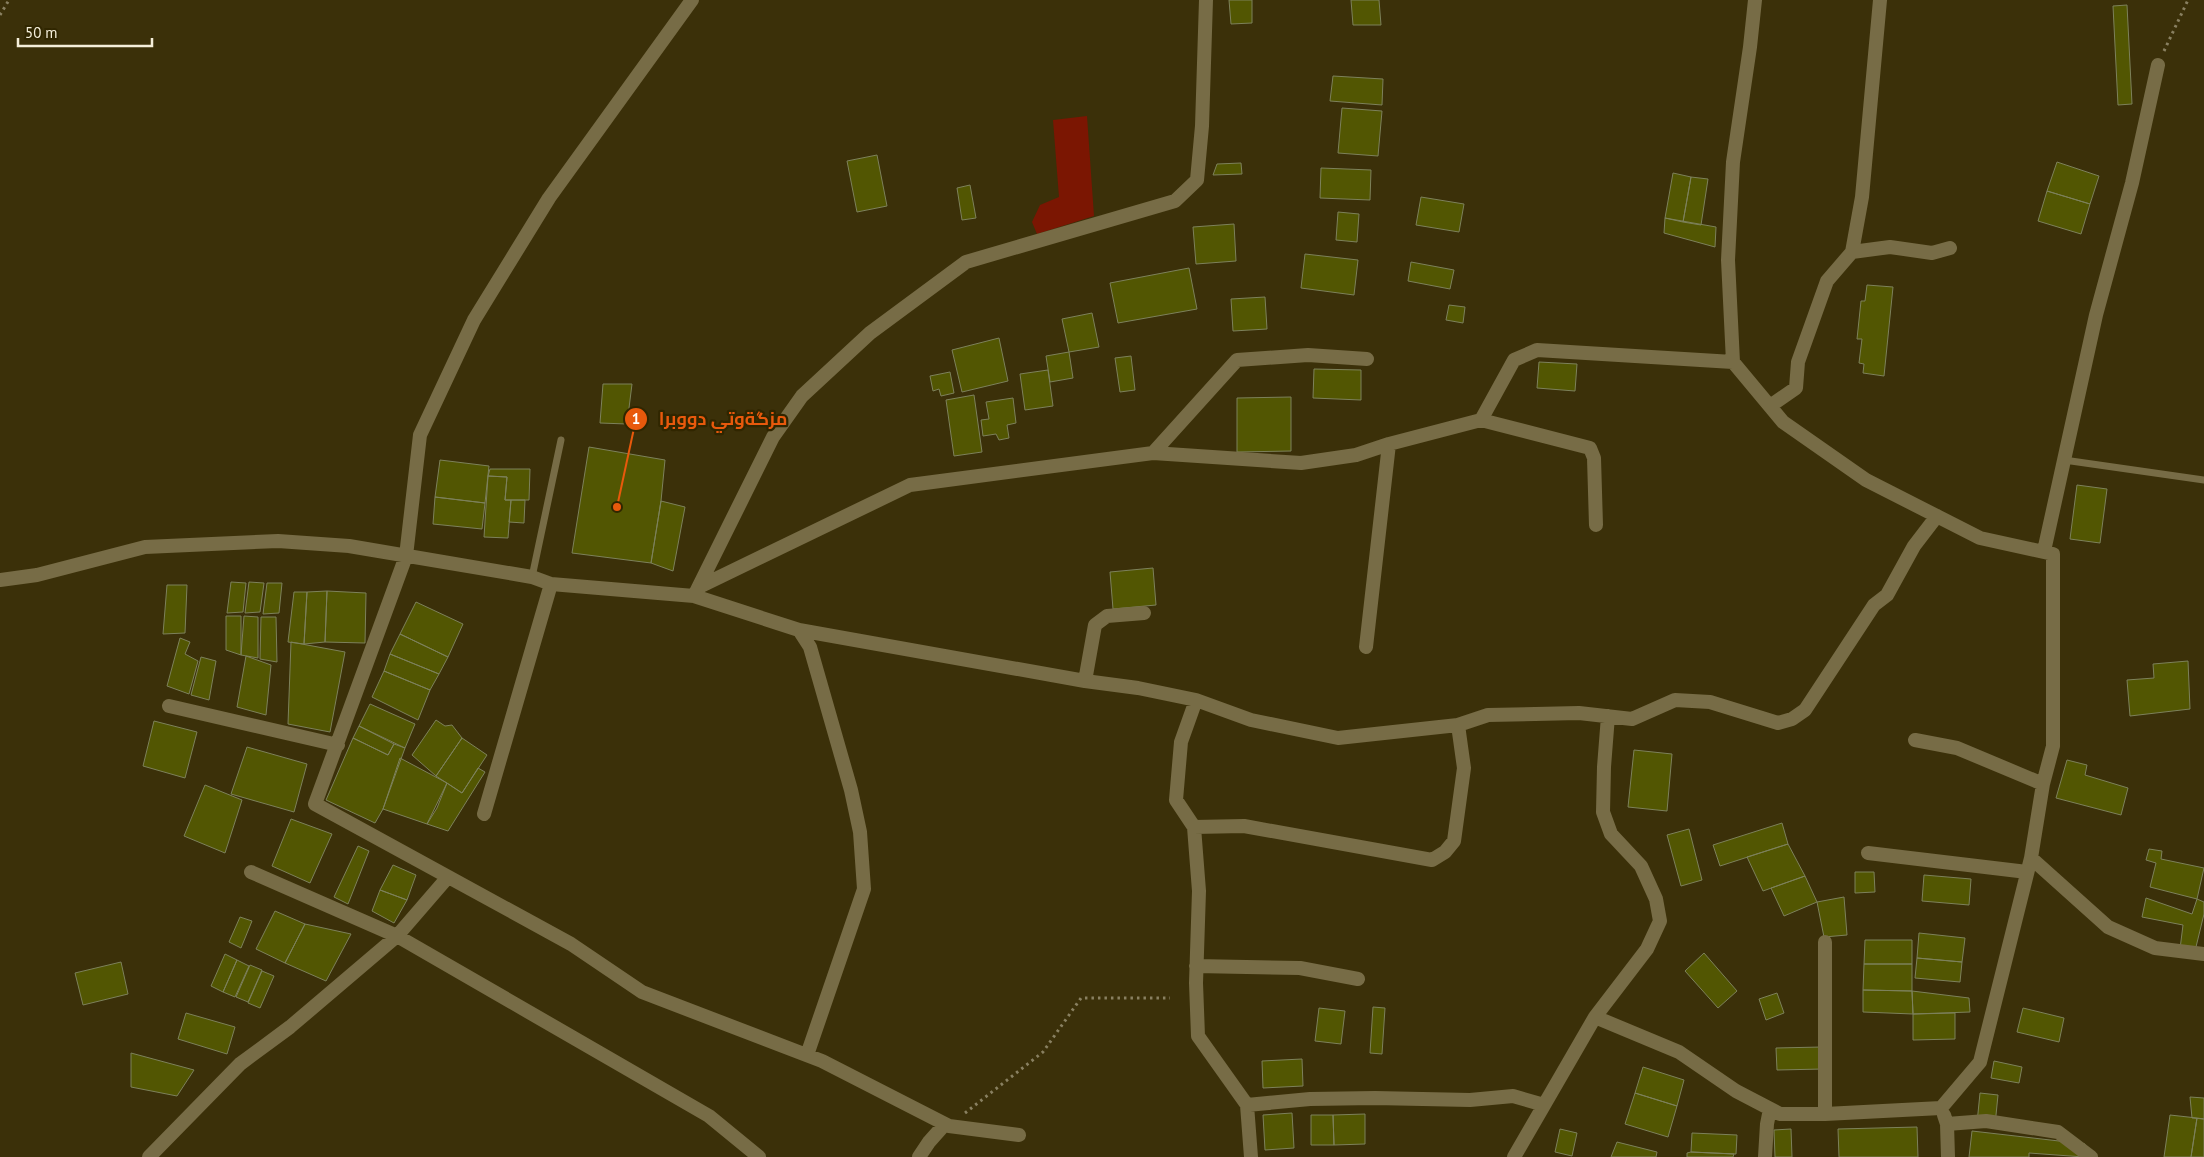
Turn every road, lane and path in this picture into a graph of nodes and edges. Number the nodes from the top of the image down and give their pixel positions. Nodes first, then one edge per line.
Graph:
1 (9, 0) edge
2 (692, 0) edge
3 (1206, 0) edge
4 (1755, 0) edge
5 (1880, 0) edge
6 (2188, 0) edge
7 (0, 15) edge
8 (2158, 65) joint
9 (1950, 248) dead end
10 (1852, 252) junction
11 (1367, 359) dead end
12 (1733, 362) junction
13 (1770, 406) junction
14 (1481, 420) junction
15 (561, 440) dead end
16 (1389, 444) junction
17 (1153, 453) junction
18 (2064, 460) junction
19 (2204, 480) edge
20 (1937, 516) junction
21 (1596, 525) dead end
22 (2044, 551) junction
23 (406, 556) junction
24 (532, 577) junction
25 (0, 580) edge
26 (551, 584) junction
27 (697, 592) junction
28 (1144, 613) dead end
29 (799, 630) junction
30 (1366, 647) dead end
31 (1085, 681) junction
32 (1196, 700) junction
33 (169, 706) dead end
34 (1608, 716) junction
35 (1458, 725) junction
36 (1915, 740) dead end
37 (338, 745) junction
38 (2043, 784) junction
39 (484, 814) dead end
40 (1194, 827) junction
41 (1868, 853) dead end
42 (2031, 858) junction
43 (251, 872) dead end
44 (2027, 872) junction
45 (448, 877) junction
46 (396, 936) junction
47 (1825, 942) dead end
48 (2204, 954) edge
49 (1196, 966) junction
50 (1358, 979) dead end
51 (1170, 998) dead end
52 (1595, 1017) junction
53 (807, 1055) junction
54 (1247, 1105) junction
55 (1544, 1105) junction
56 (1941, 1108) junction
57 (1770, 1109) junction
58 (1825, 1114) junction
59 (1947, 1124) junction
60 (947, 1125) junction
61 (1019, 1135) dead end
62 (149, 1157) edge
63 (759, 1157) edge
64 (919, 1157) edge
65 (1251, 1157) edge
66 (1514, 1157) edge
67 (1765, 1157) edge
68 (1948, 1157) edge
69 (2091, 1157) edge

1 - 7 path
2 - 23 street
3 - 27 street
4 - 12 street
5 - 10 street
6 - 8 path
8 - 18 street
9 - 10 street
10 - 13 street
11 - 17 street
12 - 13 street
12 - 14 street
13 - 20 street
14 - 16 street
14 - 21 street
15 - 24 lane
16 - 17 street
16 - 30 street
17 - 27 street
18 - 19 lane
18 - 22 street
20 - 22 street
20 - 34 street
22 - 38 street
23 - 24 street
23 - 25 street
23 - 37 street
24 - 26 street
26 - 27 street
26 - 39 street
27 - 29 street
28 - 31 street
29 - 31 street
29 - 53 street
31 - 32 street
32 - 35 street
32 - 40 street
33 - 37 street
34 - 35 street
34 - 52 street
35 - 40 street
36 - 38 street
37 - 45 street
38 - 42 street
40 - 49 street
41 - 44 street
42 - 44 street
42 - 48 street
43 - 46 street
44 - 56 street
45 - 46 street
45 - 53 street
46 - 62 street
46 - 63 street
47 - 58 street
49 - 50 street
49 - 54 street
51 - 60 path
52 - 55 street
52 - 57 street
53 - 60 street
54 - 55 street
54 - 65 street
55 - 66 street
56 - 58 street
56 - 59 street
57 - 58 street
57 - 67 street
59 - 68 street
59 - 69 street
60 - 61 street
60 - 64 street

